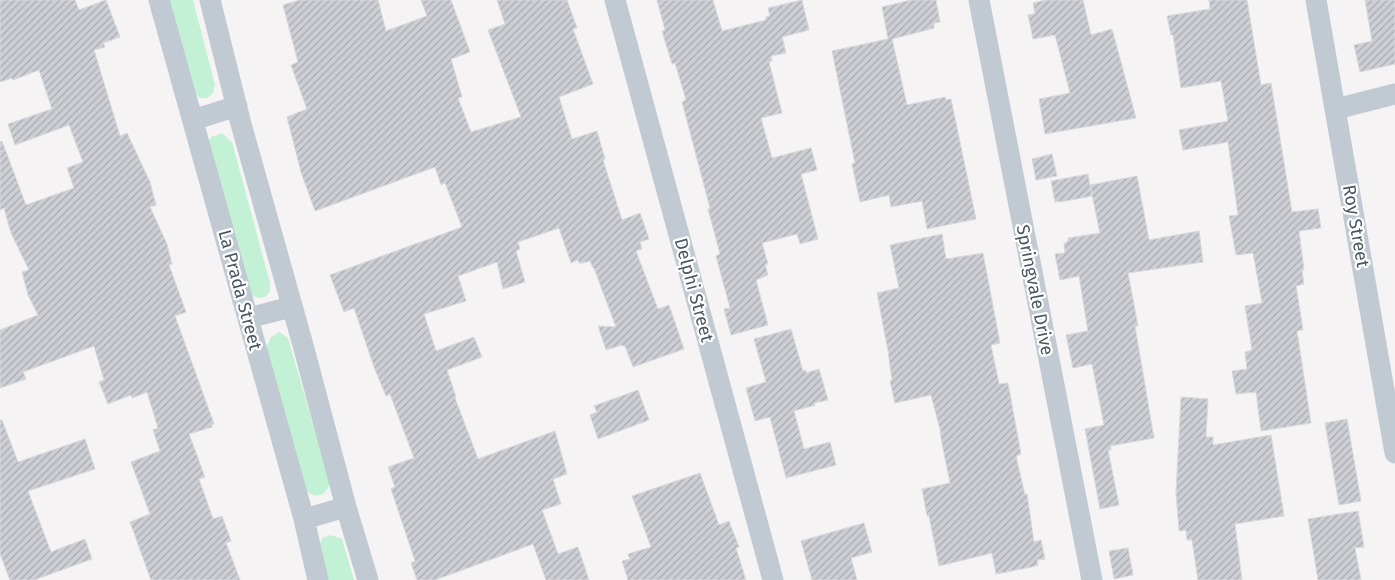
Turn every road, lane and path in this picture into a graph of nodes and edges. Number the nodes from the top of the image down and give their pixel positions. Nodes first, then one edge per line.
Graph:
1 (159, 0) edge
2 (210, 0) edge
3 (615, 0) edge
4 (979, 0) edge
5 (1316, 0) edge
6 (1395, 94) edge
7 (237, 106) junction
8 (1336, 108) junction
9 (193, 120) junction
10 (291, 307) junction
11 (248, 318) junction
12 (1393, 425) edge
13 (1395, 453) edge
14 (346, 507) junction
15 (304, 520) junction
16 (318, 580) edge
17 (368, 580) edge
18 (774, 580) edge
19 (1092, 580) edge

1 - 9 street, La Prada Street
2 - 7 street
3 - 18 street, Delphi Street
4 - 19 street, Springvale Drive
5 - 8 street, Roy Street
6 - 8 street
7 - 9 street
7 - 10 street
8 - 12 street, Roy Street
9 - 11 street, La Prada Street
10 - 11 street
10 - 14 street
11 - 15 street, La Prada Street
12 - 13 street, Roy Street
14 - 15 street
14 - 17 street
15 - 16 street, La Prada Street

